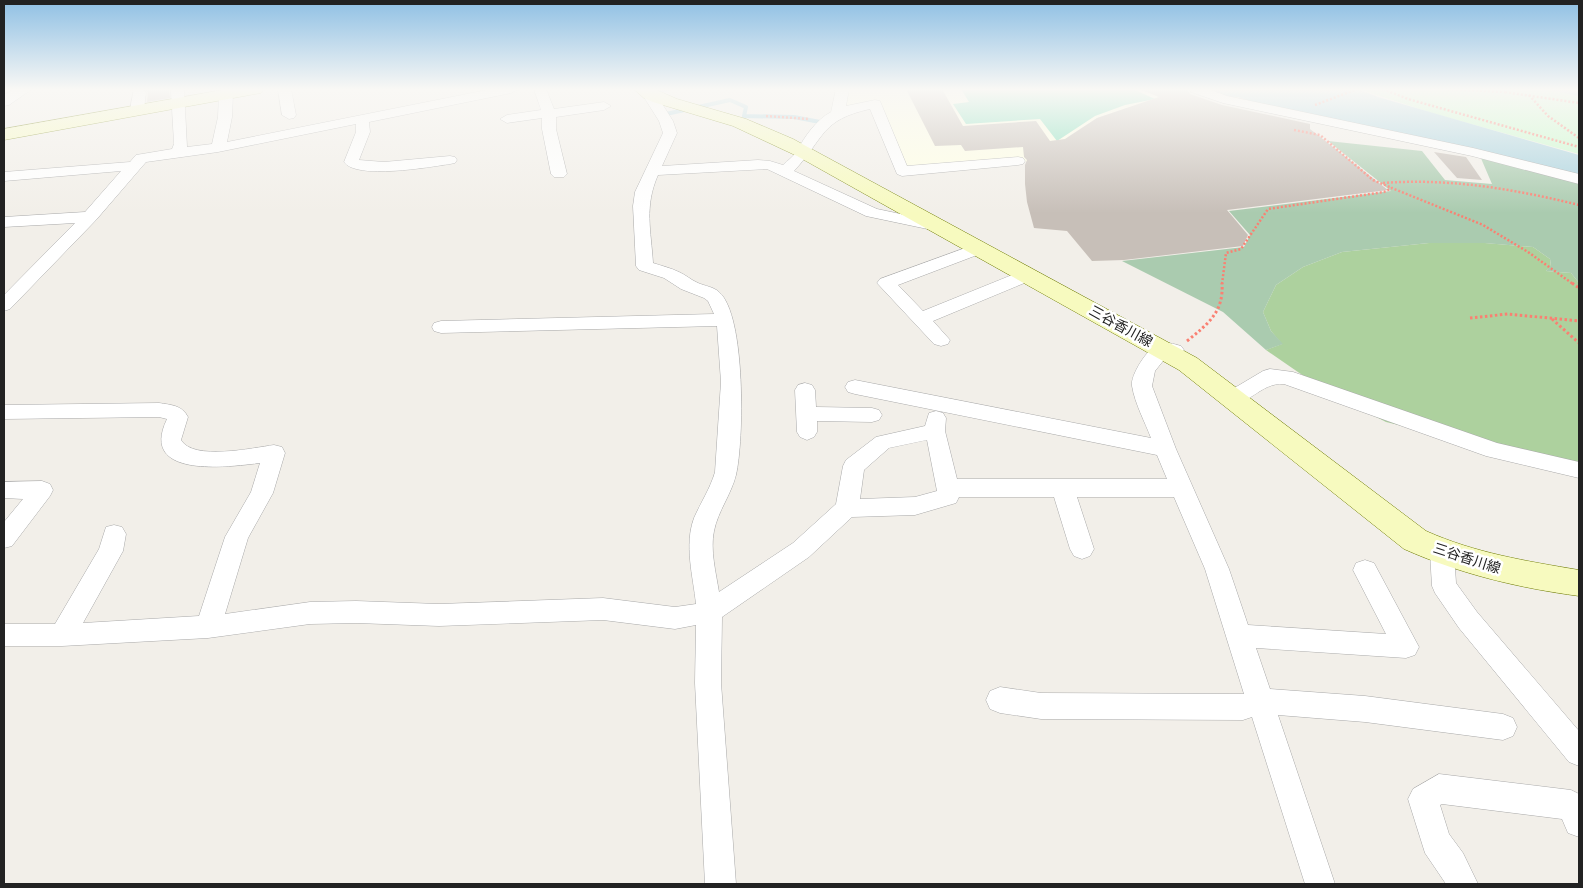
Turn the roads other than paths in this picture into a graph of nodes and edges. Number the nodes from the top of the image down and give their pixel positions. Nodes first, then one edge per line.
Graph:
1 (28, 130) edge
2 (180, 130) edge
3 (222, 130) edge
4 (303, 130) edge
5 (363, 130) edge
6 (549, 130) edge
7 (669, 130) edge
8 (759, 130) edge
9 (818, 130) edge
10 (886, 130) edge
11 (1369, 130) edge
12 (4, 135) edge
13 (218, 148) junction
14 (804, 152) junction
15 (178, 153) junction
16 (450, 160) dead end
17 (1018, 161) dead end
18 (134, 166) junction
19 (653, 171) junction
20 (786, 172) junction
21 (559, 174) dead end
22 (4, 176) edge
23 (1579, 179) edge
24 (90, 217) junction
25 (4, 222) edge
26 (937, 226) junction
27 (979, 248) junction
28 (1028, 275) junction
29 (4, 305) edge
30 (920, 319) junction
31 (725, 320) junction
32 (441, 327) dead end
33 (941, 340) dead end
34 (1168, 350) junction
35 (855, 387) dead end
36 (805, 390) dead end
37 (1234, 398) junction
38 (936, 405) junction
39 (4, 412) edge
40 (936, 431) junction
41 (883, 442) junction
42 (1165, 449) junction
43 (1579, 470) edge
44 (948, 488) junction
45 (1063, 488) junction
46 (1183, 488) junction
47 (4, 490) edge
48 (847, 508) junction
49 (114, 534) dead end
50 (4, 539) edge
51 (1082, 549) dead end
52 (1442, 553) junction
53 (1365, 570) dead end
54 (1579, 583) edge
55 (709, 612) junction
56 (208, 627) junction
57 (4, 635) edge
58 (62, 635) junction
59 (1239, 636) junction
60 (1000, 700) dead end
61 (1260, 701) junction
62 (1503, 727) dead end
63 (1579, 752) edge
64 (1579, 822) edge
65 (721, 884) edge
66 (1320, 884) edge
67 (1462, 884) edge

1 - 12 main road
2 - 15 street
3 - 13 street
4 - 13 street
5 - 16 street
6 - 21 street
7 - 19 street
8 - 14 main road, 三谷香川線
9 - 14 street
10 - 17 street
11 - 23 street
13 - 15 street
14 - 20 street
14 - 26 main road, 三谷香川線
15 - 18 street
18 - 22 street
18 - 24 street
19 - 20 street
19 - 31 street
20 - 26 street
24 - 25 street
24 - 29 street
26 - 27 main road, 三谷香川線
27 - 28 main road, 三谷香川線
27 - 30 street
28 - 30 street
28 - 34 main road, 三谷香川線
30 - 33 street
31 - 32 street
31 - 55 street
34 - 37 main road, 三谷香川線
34 - 42 street
35 - 38 street
36 - 41 street
37 - 43 street
37 - 52 main road, 三谷香川線
38 - 40 street
38 - 42 street
39 - 56 street
40 - 41 street
40 - 44 street
41 - 48 street
42 - 46 street
44 - 45 street
44 - 48 street
45 - 46 street
45 - 51 street
46 - 59 street
47 - 50 street
48 - 55 street
49 - 58 street
52 - 54 main road, 三谷香川線
52 - 63 street
53 - 59 street
55 - 56 street
55 - 65 street
56 - 58 street
57 - 58 street
59 - 61 street
60 - 61 street
61 - 62 street
61 - 66 street
64 - 67 street

